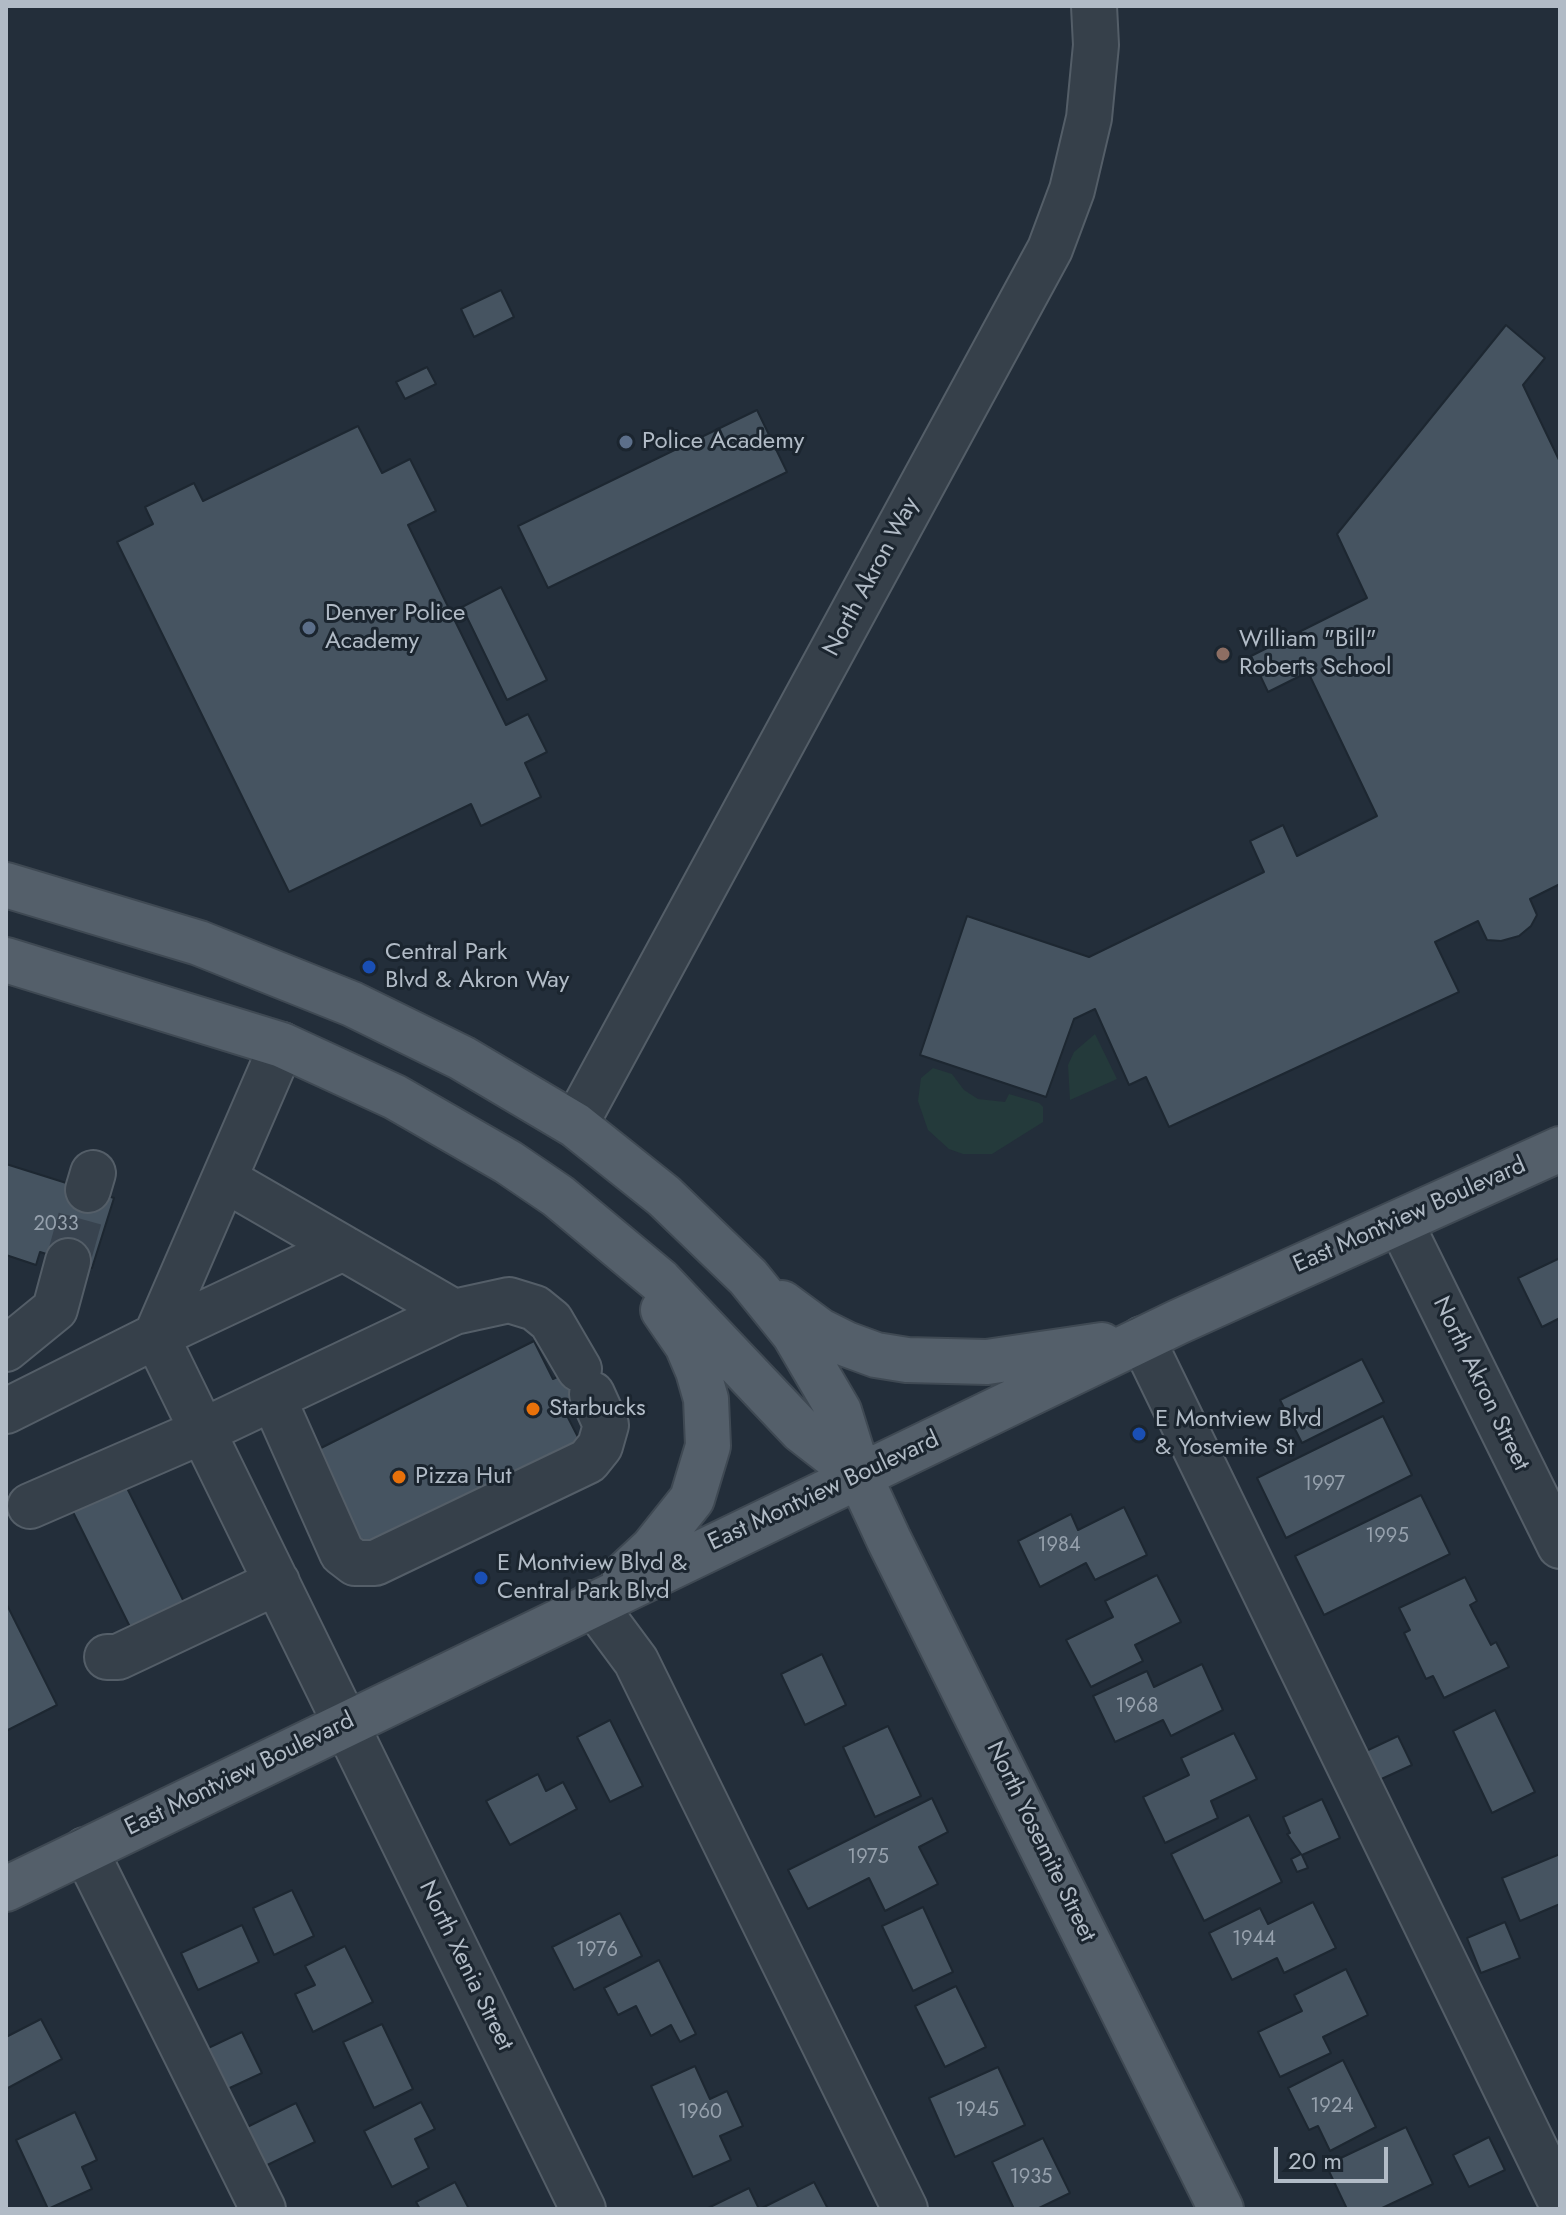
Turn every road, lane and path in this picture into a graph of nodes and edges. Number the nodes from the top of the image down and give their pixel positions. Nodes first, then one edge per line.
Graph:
1 (1094, 6) edge
2 (6, 885) edge
3 (6, 960) edge
4 (282, 1045) junction
5 (575, 1125) junction
6 (1560, 1149) edge
7 (224, 1179) junction
8 (1400, 1222) junction
9 (610, 1237) junction
10 (343, 1248) junction
11 (68, 1261) tunnel mouth
12 (748, 1277) junction
13 (454, 1312) junction
14 (156, 1336) junction
15 (1142, 1339) junction
16 (6, 1349) edge
17 (273, 1398) junction
18 (6, 1411) edge
19 (205, 1430) junction
20 (859, 1475) junction
21 (30, 1506) dead end
22 (1560, 1546) edge
23 (277, 1582) junction
24 (593, 1603) junction
25 (107, 1657) dead end
26 (346, 1724) junction
27 (85, 1850) junction
28 (6, 1889) edge
29 (1560, 2200) edge
30 (263, 2209) edge
31 (583, 2209) edge
32 (905, 2209) edge
33 (1221, 2209) edge

1 - 5 street, North Akron Way
2 - 5 main road
3 - 4 main road
4 - 7 street
4 - 9 main road
5 - 12 main road
6 - 8 main road, East Montview Boulevard
7 - 10 street
7 - 14 street
8 - 15 main road, East Montview Boulevard
8 - 22 street, North Akron Street
9 - 20 main road
9 - 24 main road
10 - 13 street
10 - 14 street
11 - 16 street
12 - 15 main road
12 - 20 main road, North Yosemite Street
13 - 17 street
13 - 17 street
14 - 18 street
14 - 19 street, North Xenia Street
15 - 20 main road, East Montview Boulevard
15 - 29 street
17 - 19 street
19 - 21 street
19 - 23 street, North Xenia Street
20 - 24 main road, East Montview Boulevard
20 - 33 main road, North Yosemite Street
23 - 25 street
23 - 26 street, North Xenia Street
24 - 26 main road, East Montview Boulevard
24 - 32 street
26 - 27 main road, East Montview Boulevard
26 - 31 street, North Xenia Street
27 - 28 main road, East Montview Boulevard
27 - 30 street

